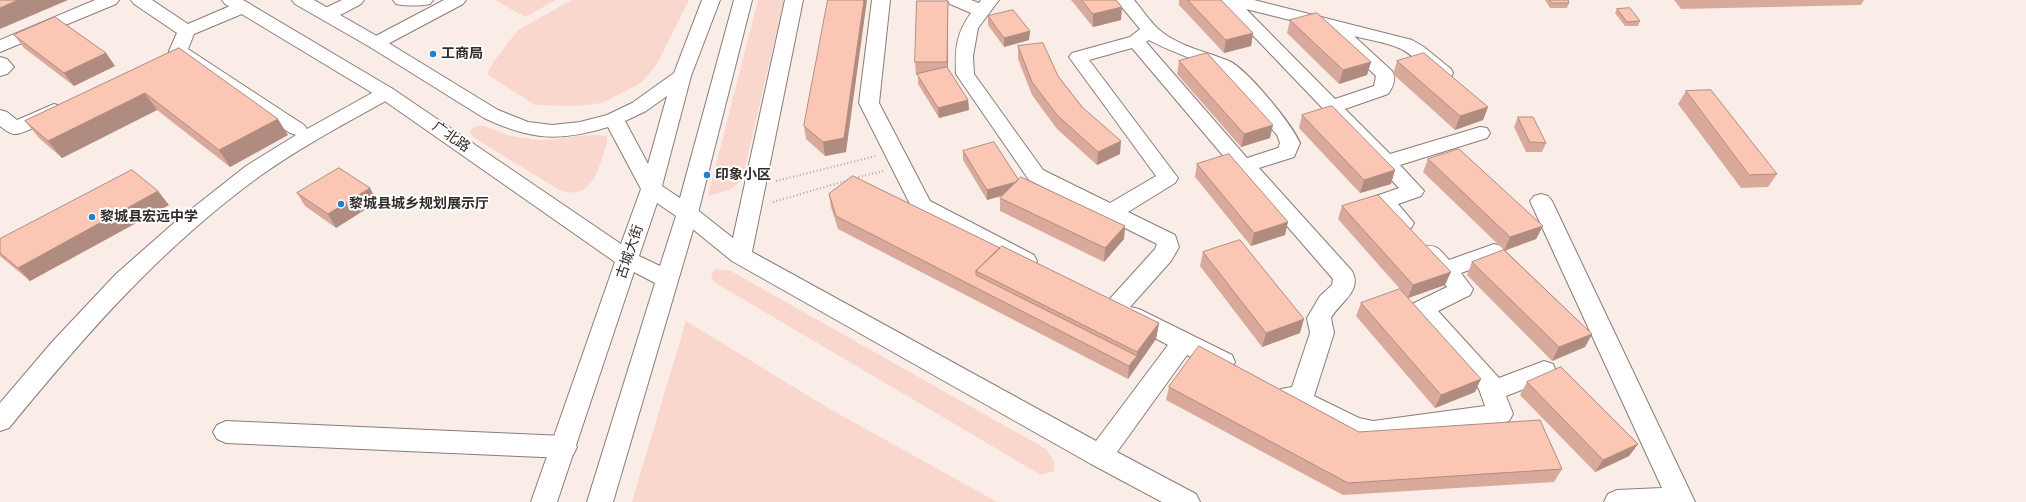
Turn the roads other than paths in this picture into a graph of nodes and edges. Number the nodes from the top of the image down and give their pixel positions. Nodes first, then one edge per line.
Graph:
1 (110, 0) edge
2 (122, 0) edge
3 (141, 0) edge
4 (302, 0) edge
5 (356, 0) edge
6 (402, 0) edge
7 (424, 0) edge
8 (456, 0) edge
9 (711, 0) edge
10 (743, 0) edge
11 (794, 0) edge
12 (881, 0) edge
13 (956, 0) edge
14 (1125, 0) edge
15 (1228, 0) edge
16 (1233, 0) edge
17 (237, 3) edge
18 (986, 6) edge
19 (327, 14) junction
20 (1332, 25) junction
21 (187, 31) junction
22 (1143, 36) junction
23 (376, 42) junction
24 (0, 47) edge
25 (0, 63) edge
26 (0, 70) edge
27 (682, 76) junction
28 (1456, 83) edge
29 (386, 93) junction
30 (72, 101) edge
31 (1333, 106) junction
32 (0, 116) edge
33 (614, 119) junction
34 (297, 129) dead end
35 (1480, 133) dead end
36 (1387, 162) junction
37 (1243, 166) junction
38 (651, 189) junction
39 (1541, 201) dead end
40 (1112, 212) junction
41 (687, 213) junction
42 (1494, 252) edge
43 (740, 255) junction
44 (627, 259) junction
45 (1445, 270) junction
46 (1046, 271) edge
47 (667, 279) junction
48 (1183, 342) junction
49 (1238, 370) edge
50 (1544, 371) dead end
51 (1272, 387) edge
52 (1492, 391) junction
53 (1300, 401) junction
54 (0, 421) edge
55 (226, 432) dead end
56 (564, 447) junction
57 (1100, 456) junction
58 (1681, 501) edge
59 (544, 502) edge
60 (600, 502) edge
61 (1187, 502) edge
62 (1617, 502) edge

1 - 24 street
2 - 3 street
3 - 21 street
4 - 19 street
5 - 19 street
6 - 7 street
8 - 23 street
9 - 27 street, 古城大街
10 - 41 street
11 - 43 street
12 - 46 street
13 - 18 street
14 - 22 street
15 - 31 street
16 - 20 street
17 - 21 street
17 - 29 street, 广北路
18 - 40 street
19 - 23 street
20 - 28 street
20 - 31 street
21 - 34 street
22 - 37 street
22 - 37 street
22 - 40 street
23 - 33 street
25 - 26 street
27 - 33 street
27 - 38 street, 古城大街
29 - 44 street, 广北路
29 - 54 street
30 - 32 street
31 - 36 street
33 - 38 street
35 - 36 street
36 - 45 street
37 - 53 street
38 - 41 street
38 - 44 street, 古城大街
39 - 58 street
40 - 48 street
41 - 43 street
41 - 47 street
42 - 45 street
43 - 57 street
44 - 47 street, 广北路
44 - 56 street, 古城大街
45 - 52 street
47 - 60 street
48 - 49 street
48 - 57 street
50 - 52 street
51 - 53 street
52 - 53 street
55 - 56 street
56 - 59 street, 古城大街
57 - 61 street
58 - 62 street

